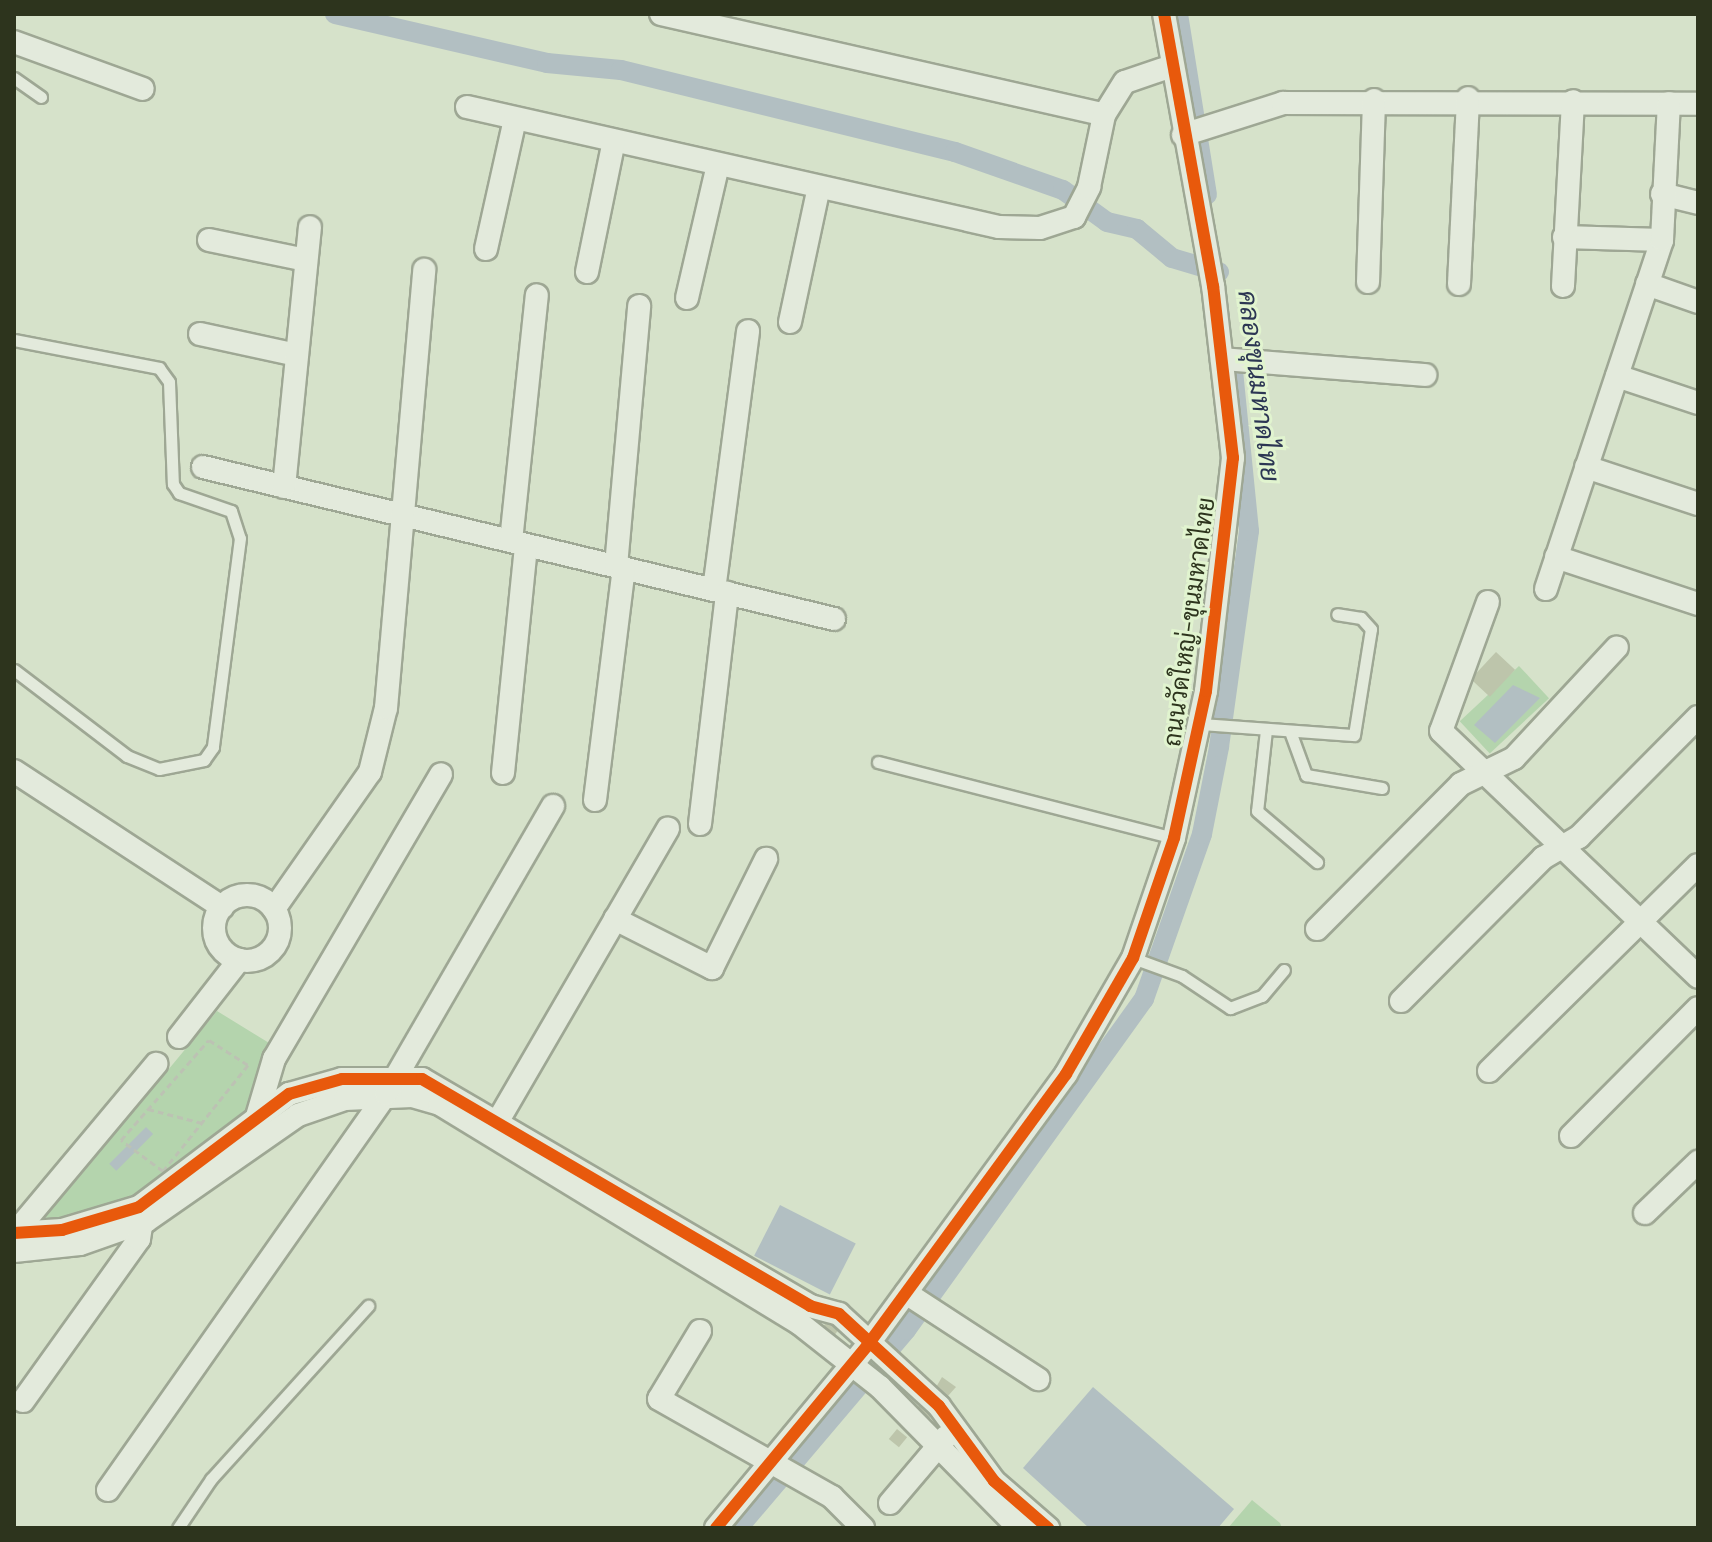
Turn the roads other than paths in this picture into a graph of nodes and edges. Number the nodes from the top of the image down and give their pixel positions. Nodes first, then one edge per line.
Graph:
1 (661, 14) edge
2 (1164, 14) edge
3 (14, 42) edge
4 (1172, 66) junction
5 (14, 78) edge
6 (143, 89) dead end
7 (41, 97) dead end
8 (1468, 98) junction
9 (1374, 100) junction
10 (1573, 101) junction
11 (1669, 103) junction
12 (1698, 104) edge
13 (467, 107) dead end
14 (1104, 115) junction
15 (515, 119) junction
16 (1188, 132) junction
17 (614, 141) junction
18 (718, 165) junction
19 (819, 187) junction
20 (1662, 194) junction
21 (1698, 203) edge
22 (310, 227) dead end
23 (1564, 237) junction
24 (209, 240) dead end
25 (1662, 240) junction
26 (486, 249) dead end
27 (306, 260) junction
28 (424, 270) dead end
29 (587, 272) dead end
30 (1368, 282) dead end
31 (1459, 284) dead end
32 (1647, 284) junction
33 (1563, 286) dead end
34 (537, 295) dead end
35 (687, 298) dead end
36 (1698, 302) edge
37 (639, 306) dead end
38 (790, 322) dead end
39 (748, 331) dead end
40 (200, 334) dead end
41 (14, 340) edge
42 (297, 355) junction
43 (1234, 358) junction
44 (1425, 375) dead end
45 (1617, 376) junction
46 (1698, 403) edge
47 (203, 467) dead end
48 (1586, 467) junction
49 (284, 487) junction
50 (1698, 504) edge
51 (405, 511) junction
52 (519, 543) junction
53 (1556, 557) junction
54 (620, 567) junction
55 (1546, 589) dead end
56 (720, 591) junction
57 (1488, 602) dead end
58 (1698, 604) edge
59 (1337, 614) dead end
60 (834, 619) dead end
61 (1617, 647) dead end
62 (14, 670) edge
63 (1698, 717) edge
64 (1207, 724) junction
65 (1266, 730) junction
66 (1291, 734) junction
67 (878, 762) dead end
68 (14, 771) edge
69 (503, 773) dead end
70 (1483, 773) junction
71 (441, 774) dead end
72 (1382, 788) dead end
73 (595, 800) dead end
74 (553, 806) dead end
75 (700, 824) dead end
76 (668, 828) dead end
77 (1174, 838) junction
78 (1560, 848) junction
79 (766, 859) dead end
80 (1317, 862) dead end
81 (1698, 865) edge
82 (222, 907) junction
83 (274, 909) junction
84 (615, 919) junction
85 (1638, 925) junction
86 (1317, 929) dead end
87 (239, 960) junction
88 (1139, 960) junction
89 (1284, 970) dead end
90 (1698, 977) edge
91 (1401, 1001) dead end
92 (1698, 1008) edge
93 (179, 1037) dead end
94 (156, 1064) dead end
95 (1489, 1071) dead end
96 (397, 1073) junction
97 (386, 1094) junction
98 (258, 1127) junction
99 (494, 1127) junction
100 (1571, 1136) dead end
101 (1698, 1162) edge
102 (1645, 1213) dead end
103 (143, 1214) junction
104 (14, 1234) edge
105 (14, 1251) edge
106 (912, 1297) junction
107 (368, 1306) dead end
108 (804, 1314) junction
109 (700, 1331) dead end
110 (867, 1346) junction
111 (852, 1364) junction
112 (886, 1378) junction
113 (1038, 1379) dead end
114 (23, 1401) dead end
115 (946, 1437) junction
116 (774, 1466) junction
117 (108, 1490) dead end
118 (890, 1503) dead end
119 (1042, 1526) edge
120 (178, 1528) edge
121 (716, 1528) edge
122 (863, 1528) edge
123 (1019, 1528) edge

1 - 14 street
2 - 4 street, ถนนวัดใหญ่-ขุนมหาดไทย
3 - 6 street
4 - 14 street
4 - 16 street, ถนนวัดใหญ่-ขุนมหาดไทย
5 - 7 lane
8 - 9 street
8 - 10 street
8 - 31 street
9 - 16 street
9 - 30 street
10 - 11 street
10 - 23 street
11 - 12 street
11 - 20 street
13 - 15 street
14 - 19 street
15 - 17 street
15 - 26 street
16 - 43 street, ถนนวัดใหญ่-ขุนมหาดไทย
17 - 18 street
17 - 29 street
18 - 19 street
18 - 35 street
19 - 38 street
20 - 21 street
20 - 25 street
22 - 27 street
23 - 25 street
23 - 33 street
24 - 27 street
25 - 32 street
27 - 42 street
28 - 51 street
32 - 36 street
32 - 45 street
34 - 52 street
37 - 54 street
39 - 56 street
40 - 42 street
41 - 62 lane
42 - 49 street
43 - 44 street
43 - 64 street, ถนนวัดใหญ่-ขุนมหาดไทย
45 - 46 street
45 - 48 street
47 - 49 street
48 - 50 street
48 - 53 street
49 - 51 street
51 - 52 street
51 - 83 street
52 - 54 street
52 - 69 street
53 - 55 street
53 - 58 street
54 - 56 street
54 - 73 street
56 - 60 street
56 - 75 street
57 - 70 street
59 - 66 lane
61 - 70 street
63 - 78 street
64 - 65 lane
64 - 77 street, ถนนวัดใหญ่-ขุนมหาดไทย
65 - 66 lane
65 - 80 lane
66 - 72 lane
67 - 77 lane
68 - 82 street
70 - 78 street
70 - 86 street
71 - 98 street
74 - 96 street
76 - 84 street
77 - 88 street, ถนนวัดใหญ่-ขุนมหาดไทย
78 - 85 street
78 - 91 street
79 - 84 street
81 - 85 street
82 - 83 street
82 - 87 street
83 - 87 street
84 - 99 street
85 - 90 street
85 - 95 street
87 - 93 street
88 - 89 lane
88 - 106 street, ถนนวัดใหญ่-ขุนมหาดไทย
92 - 100 street
94 - 104 street
96 - 97 street
96 - 98 street
96 - 99 street
97 - 98 street
97 - 99 street
97 - 117 street
98 - 103 street
99 - 108 street
101 - 102 street
103 - 104 street
103 - 105 street
103 - 114 street
106 - 110 street, ถนนวัดใหญ่-ขุนมหาดไทย
106 - 113 street
107 - 120 lane
108 - 110 street
108 - 111 street
109 - 116 street
110 - 111 street, ถนนวัดใหญ่-ขุนมหาดไทย
110 - 112 street
111 - 112 street
111 - 116 street, ถนนวัดใหญ่-ขุนมหาดไทย
112 - 115 street
115 - 118 street
115 - 119 street
115 - 123 street
116 - 121 street, ถนนวัดใหญ่-ขุนมหาดไทย
116 - 122 street

